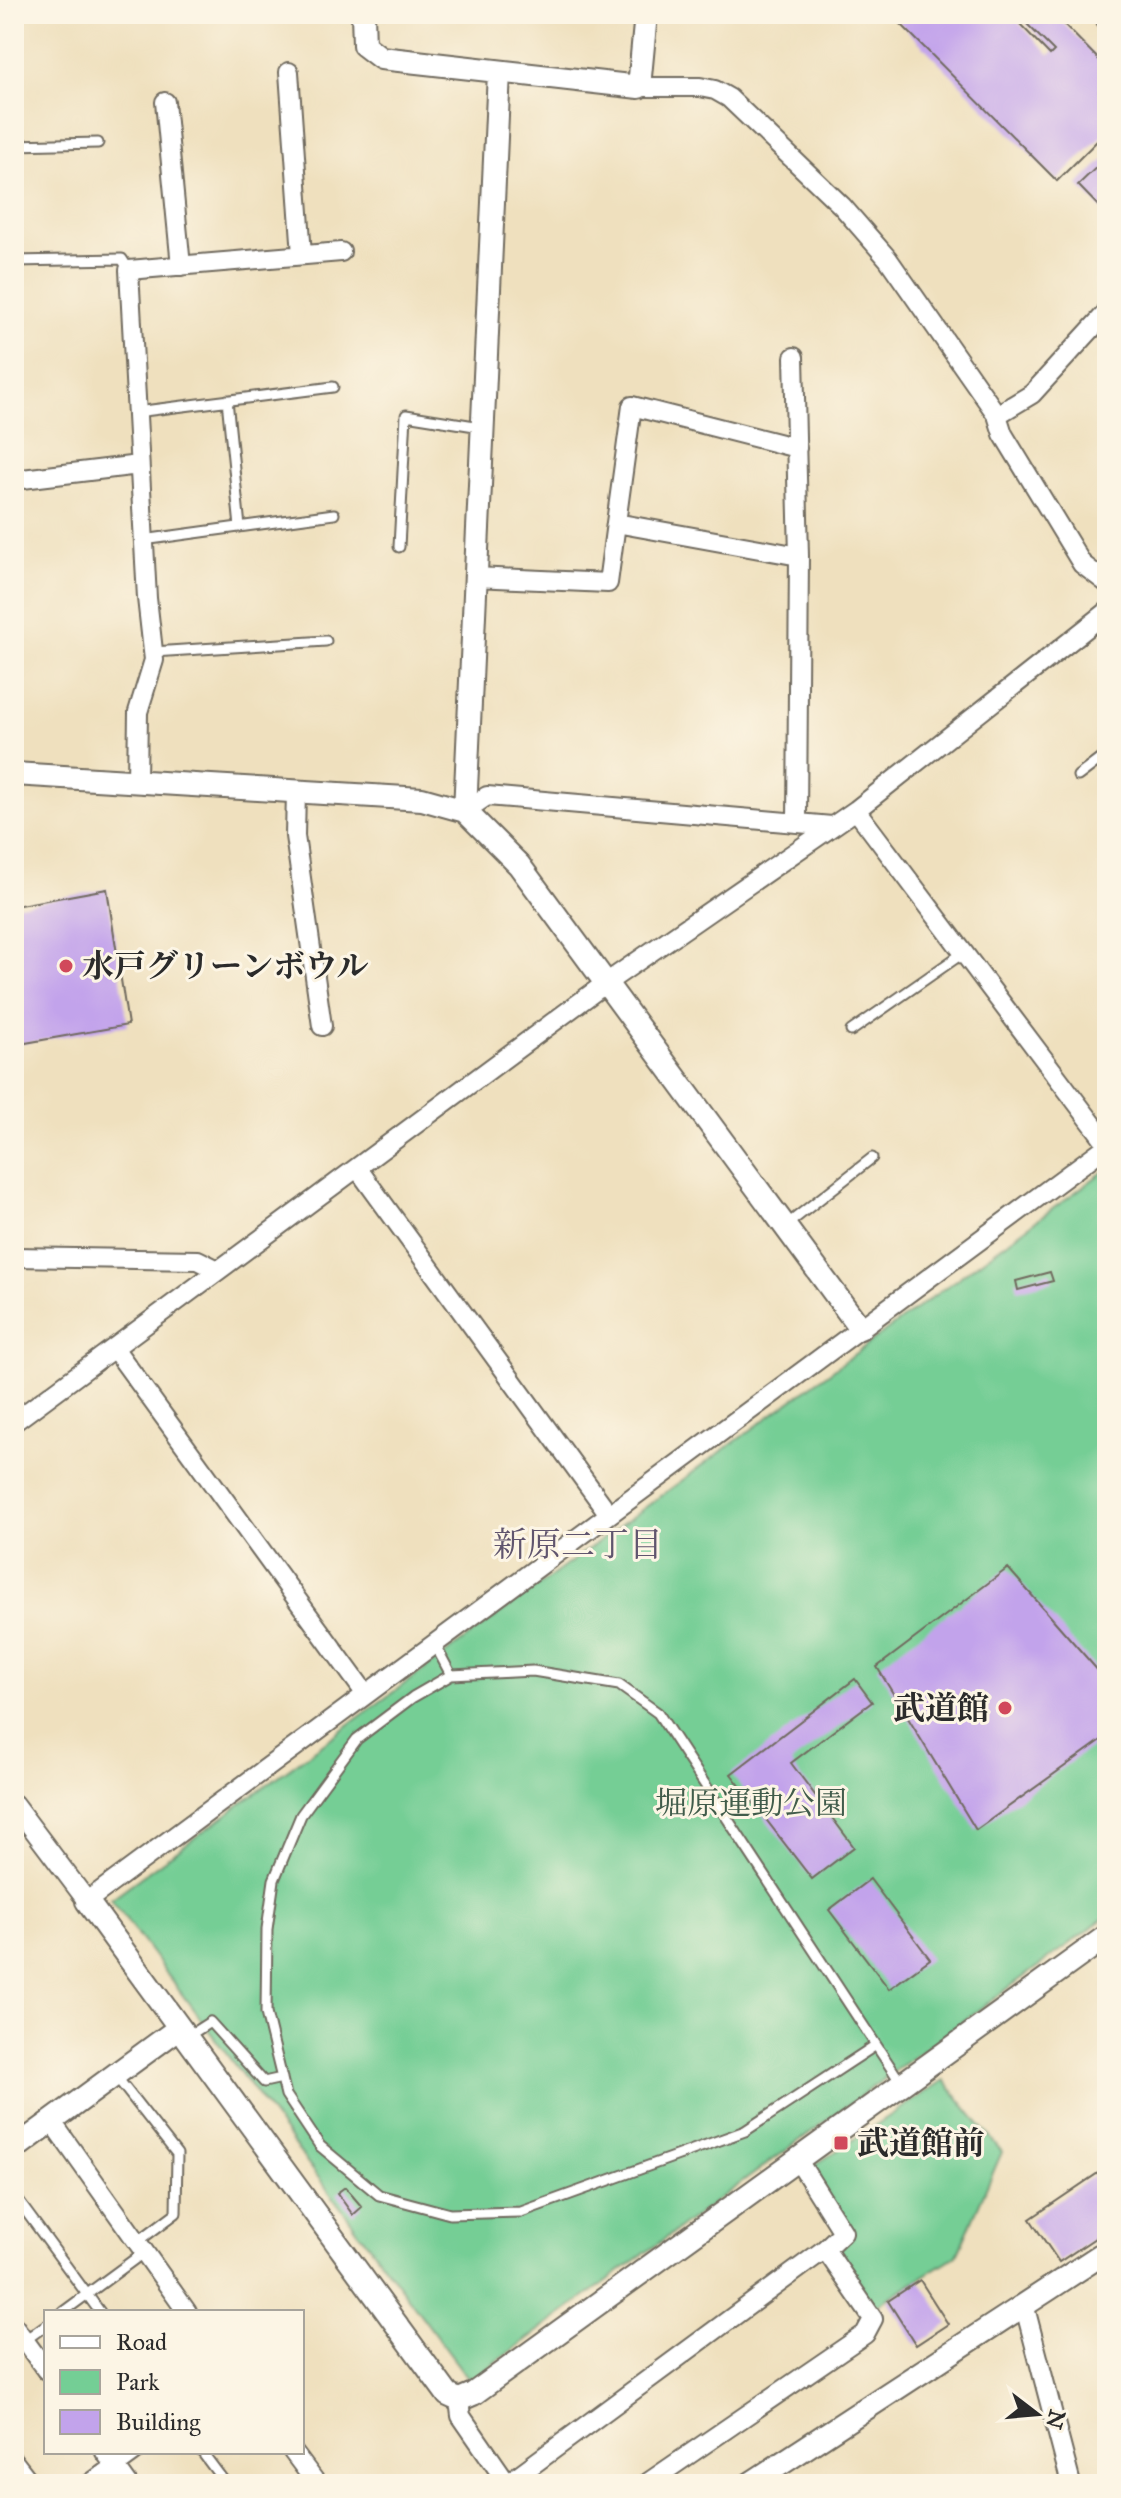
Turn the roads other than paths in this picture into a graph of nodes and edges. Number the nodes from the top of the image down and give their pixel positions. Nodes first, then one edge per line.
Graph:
1 (363, 14) edge
2 (646, 14) edge
3 (1102, 14) edge
4 (1107, 21) edge
5 (289, 72) dead end
6 (499, 72) junction
7 (639, 87) junction
8 (165, 102) dead end
9 (98, 143) dead end
10 (14, 145) edge
11 (341, 252) dead end
12 (302, 255) junction
13 (14, 261) edge
14 (181, 266) junction
15 (129, 270) junction
16 (1107, 312) edge
17 (794, 357) dead end
18 (333, 387) dead end
19 (227, 400) junction
20 (136, 412) junction
21 (997, 415) junction
22 (481, 427) junction
23 (797, 448) junction
24 (139, 465) junction
25 (14, 480) edge
26 (334, 514) dead end
27 (616, 523) junction
28 (240, 527) junction
29 (143, 540) junction
30 (399, 547) dead end
31 (799, 556) junction
32 (474, 577) junction
33 (1107, 583) edge
34 (1107, 612) edge
35 (326, 641) dead end
36 (153, 652) junction
37 (1107, 754) edge
38 (14, 774) edge
39 (1078, 776) dead end
40 (137, 781) junction
41 (296, 791) junction
42 (856, 810) junction
43 (465, 811) junction
44 (797, 822) junction
45 (832, 826) junction
46 (963, 953) junction
47 (606, 983) junction
48 (322, 1026) dead end
49 (851, 1031) dead end
50 (1107, 1145) edge
51 (872, 1158) dead end
52 (358, 1169) junction
53 (784, 1227) junction
54 (14, 1257) edge
55 (216, 1269) junction
56 (860, 1328) junction
57 (114, 1348) junction
58 (14, 1422) edge
59 (609, 1514) junction
60 (434, 1643) junction
61 (451, 1675) junction
62 (365, 1693) junction
63 (14, 1804) edge
64 (87, 1901) junction
65 (1107, 1936) edge
66 (182, 2033) junction
67 (876, 2045) junction
68 (115, 2075) junction
69 (282, 2078) junction
70 (903, 2086) junction
71 (52, 2122) junction
72 (14, 2149) edge
73 (797, 2159) junction
74 (14, 2195) edge
75 (140, 2248) junction
76 (825, 2249) junction
77 (1107, 2251) edge
78 (87, 2294) junction
79 (1024, 2304) junction
80 (66, 2310) edge
81 (99, 2310) edge
82 (186, 2310) edge
83 (44, 2326) edge
84 (17, 2338) edge
85 (44, 2368) edge
86 (459, 2400) junction
87 (204, 2454) edge
88 (294, 2454) edge
89 (110, 2459) edge
90 (14, 2462) edge
91 (31, 2484) edge
92 (90, 2484) edge
93 (128, 2484) edge
94 (226, 2484) edge
95 (317, 2484) edge
96 (508, 2484) edge
97 (646, 2484) edge
98 (750, 2484) edge
99 (1071, 2484) edge

1 - 6 street
2 - 7 street
3 - 4 street
5 - 12 street
6 - 7 street
6 - 22 street
7 - 21 street
8 - 14 street
9 - 10 lane
11 - 12 street
12 - 14 street
13 - 15 lane
14 - 15 street
15 - 20 street
16 - 21 street
17 - 23 street
18 - 19 lane
19 - 20 lane
19 - 28 lane
20 - 24 street
21 - 33 street
22 - 30 lane
22 - 32 street
23 - 27 street
23 - 31 street
24 - 25 street
24 - 29 street
26 - 28 lane
27 - 31 street
27 - 32 street
28 - 29 lane
29 - 36 street
31 - 44 street
32 - 43 street
34 - 42 street
35 - 36 lane
36 - 40 street
37 - 39 lane
38 - 40 street
40 - 41 street
41 - 43 street
41 - 48 street
42 - 45 street
42 - 46 street
43 - 44 street
43 - 47 street
44 - 45 street
45 - 47 street
46 - 49 lane
46 - 50 street
47 - 52 street
47 - 53 street
50 - 56 street
51 - 53 lane
52 - 55 street
52 - 59 street
53 - 56 street
54 - 55 street
55 - 57 street
56 - 59 street
57 - 58 street
57 - 62 street
59 - 60 street
60 - 61 lane
60 - 62 street
61 - 67 lane
61 - 69 lane
62 - 64 street
63 - 64 street
64 - 66 street
65 - 70 street
66 - 68 street
66 - 69 lane
66 - 86 street
67 - 69 lane
67 - 70 lane
68 - 71 street
68 - 75 lane
70 - 73 street
71 - 72 street
71 - 75 street
73 - 76 street
73 - 86 street
74 - 78 lane
75 - 78 lane
75 - 82 street
76 - 96 street
76 - 97 street
77 - 79 street
78 - 80 lane
78 - 81 lane
79 - 98 street
79 - 99 street
83 - 84 lane
84 - 85 street
86 - 96 street
87 - 94 lane
88 - 95 street
89 - 92 street
89 - 93 street
90 - 91 street

